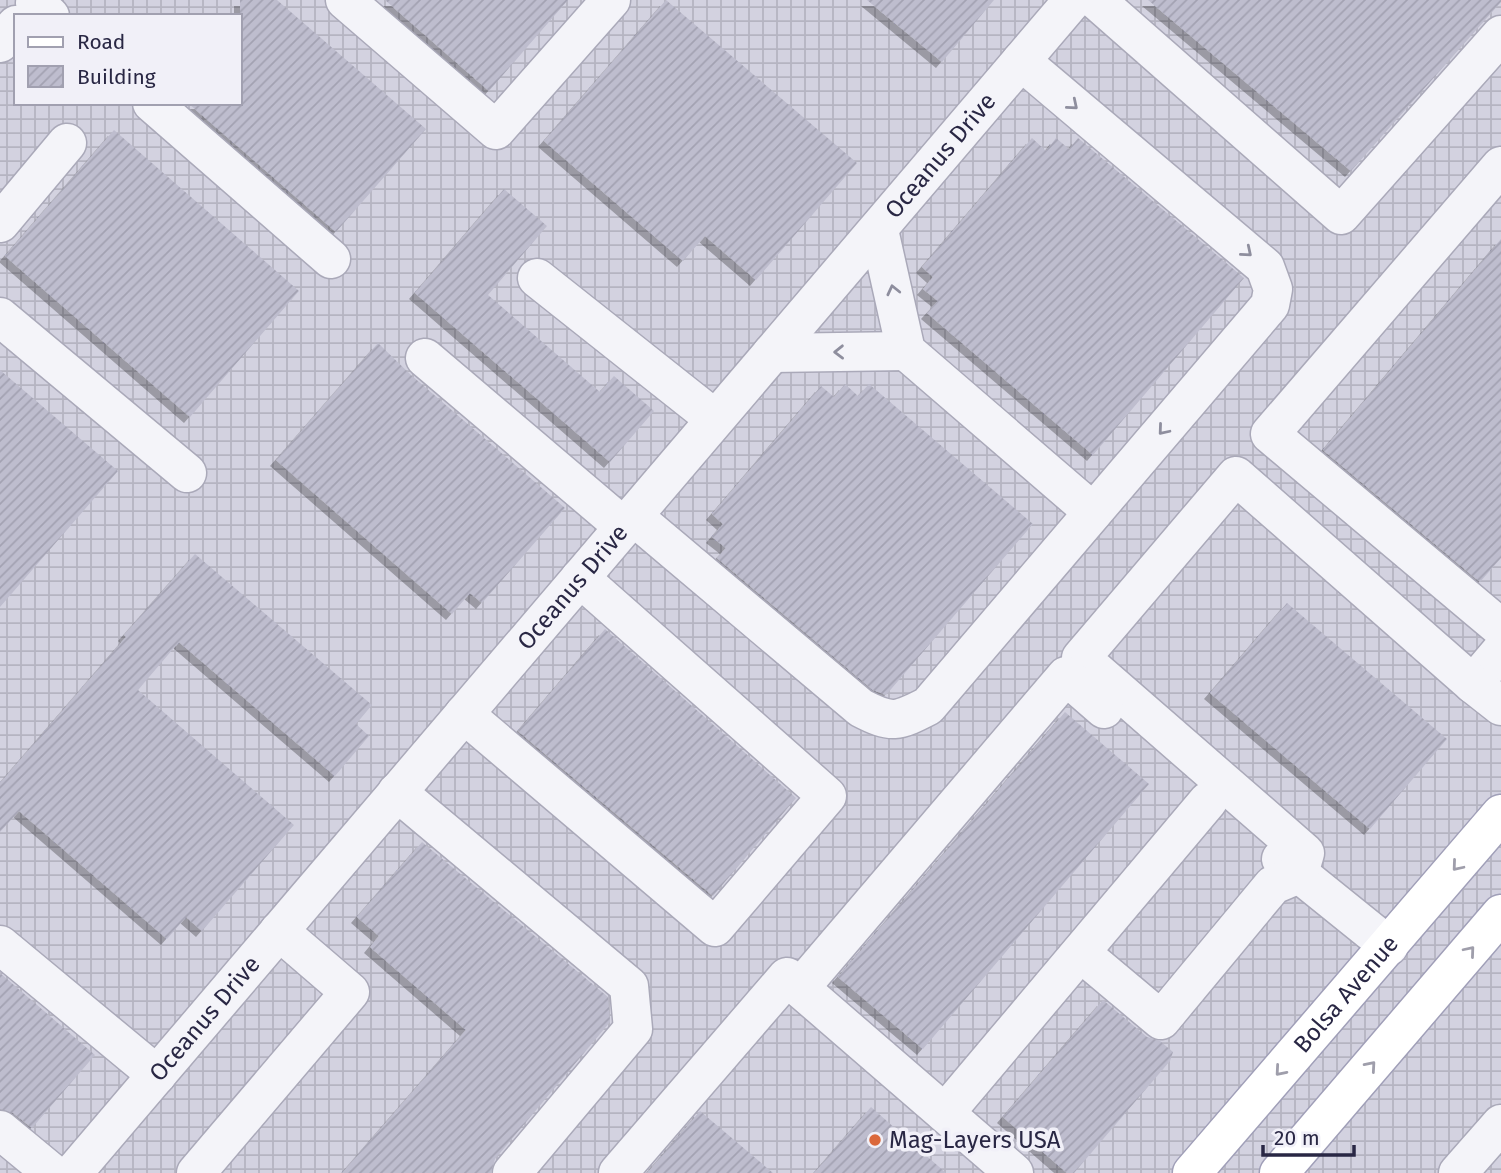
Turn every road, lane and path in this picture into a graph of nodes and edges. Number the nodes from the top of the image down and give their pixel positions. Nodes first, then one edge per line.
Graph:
1 (345, 0) edge
2 (611, 0) edge
3 (1073, 0) edge
4 (1096, 0) edge
5 (14, 29) edge
6 (1501, 35) edge
7 (0, 43) edge
8 (1021, 61) junction
9 (154, 105) edge
10 (67, 142) dead end
11 (1501, 166) edge
12 (0, 223) edge
13 (879, 230) junction
14 (331, 259) dead end
15 (537, 278) dead end
16 (0, 317) edge
17 (906, 351) junction
18 (772, 353) junction
19 (425, 358) dead end
20 (715, 419) junction
21 (187, 473) dead end
22 (1093, 512) junction
23 (628, 522) junction
24 (580, 578) junction
25 (1501, 628) edge
26 (1501, 651) edge
27 (1487, 695) edge
28 (464, 714) junction
29 (397, 792) junction
30 (1208, 800) junction
31 (1501, 814) edge
32 (1299, 874) junction
33 (1501, 914) edge
34 (279, 931) junction
35 (0, 945) edge
36 (1389, 946) junction
37 (1081, 953) junction
38 (800, 988) junction
39 (157, 1075) junction
40 (945, 1113) junction
41 (1501, 1124) edge
42 (0, 1130) edge
43 (72, 1172) edge
44 (196, 1173) edge
45 (512, 1173) edge
46 (618, 1173) edge
47 (1014, 1173) edge
48 (1192, 1173) edge
49 (1279, 1173) edge
50 (1458, 1173) edge

1 - 2 street
3 - 8 street, Oceanus Drive
4 - 6 street
5 - 7 street
8 - 13 street, Oceanus Drive
8 -> 22 street
9 - 14 street
10 - 12 street
11 - 25 street
17 -> 13 street
13 - 18 street, Oceanus Drive
15 - 20 street
16 - 21 street
17 -> 18 street
17 - 22 street
18 - 20 street, Oceanus Drive
19 - 23 street
20 - 23 street, Oceanus Drive
22 - 23 street
23 - 24 street, Oceanus Drive
24 - 28 street, Oceanus Drive
24 - 28 street
26 - 27 street
27 - 32 street
28 - 29 street, Oceanus Drive
29 - 34 street, Oceanus Drive
29 - 45 street
30 - 32 street
30 - 37 street
30 - 38 street
31 -> 36 main road, Bolsa Avenue
32 - 36 street
32 - 37 street
49 -> 33 main road
34 - 39 street, Oceanus Drive
34 - 44 street
35 - 39 street
36 -> 48 main road, Bolsa Avenue
37 - 40 street
38 - 40 street
38 - 46 street
39 - 43 street, Oceanus Drive
40 - 47 street
41 - 50 street
42 - 43 street

